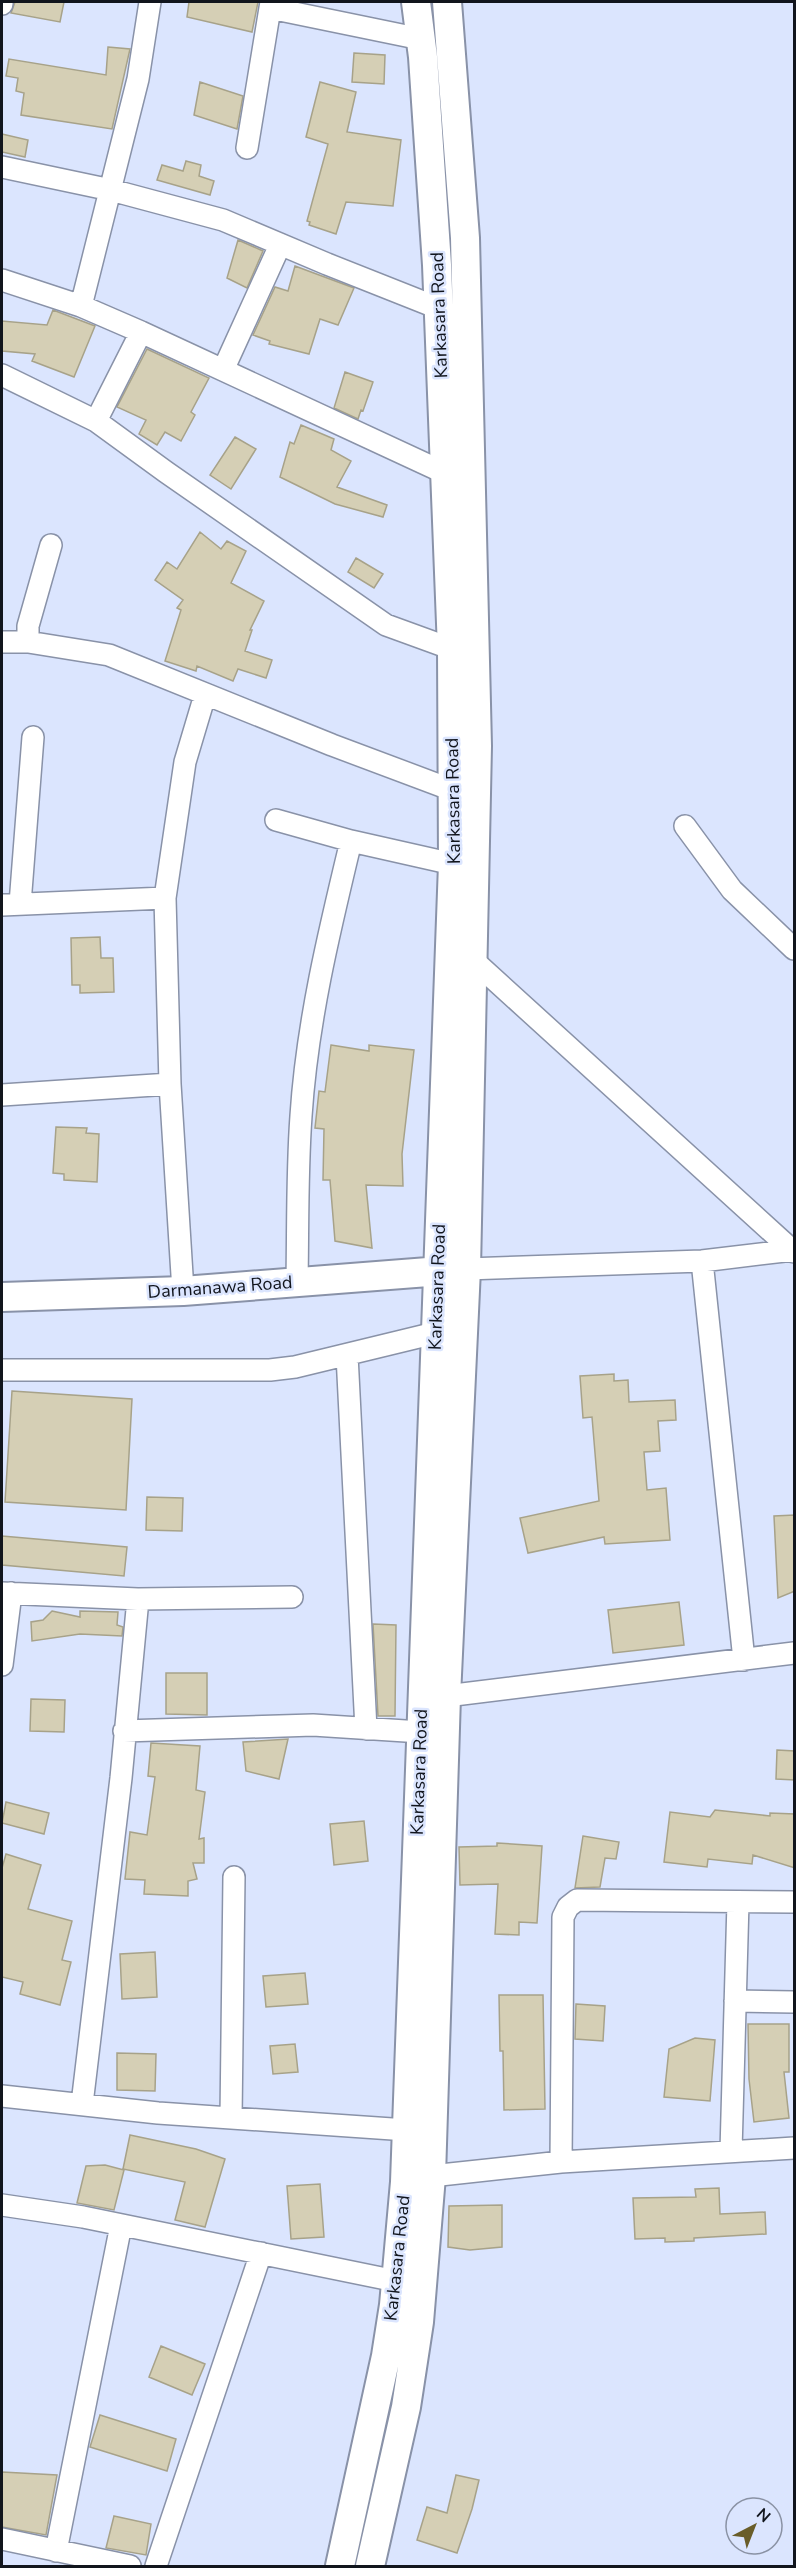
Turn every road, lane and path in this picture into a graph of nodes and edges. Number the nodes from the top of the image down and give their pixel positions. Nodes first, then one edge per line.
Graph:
1 (150, 2) edge
2 (416, 2) edge
3 (447, 2) edge
4 (271, 5) edge
5 (421, 39) junction
6 (247, 148) dead end
7 (2, 167) edge
8 (111, 189) junction
9 (280, 245) junction
10 (2, 280) edge
11 (81, 306) junction
12 (438, 308) junction
13 (141, 332) junction
14 (224, 369) junction
15 (2, 375) edge
16 (96, 421) junction
17 (445, 473) junction
18 (51, 545) dead end
19 (2, 642) edge
20 (28, 642) junction
21 (452, 649) junction
22 (205, 695) junction
23 (33, 736) dead end
24 (452, 790) junction
25 (276, 820) dead end
26 (686, 826) dead end
27 (351, 841) junction
28 (453, 864) junction
29 (165, 898) junction
30 (11, 905) edge
31 (795, 949) edge
32 (474, 961) junction
33 (170, 1084) junction
34 (2, 1095) edge
35 (794, 1251) edge
36 (702, 1261) junction
37 (466, 1269) junction
38 (438, 1270) junction
39 (297, 1281) junction
40 (183, 1291) junction
41 (2, 1297) edge
42 (435, 1333) junction
43 (347, 1355) junction
44 (2, 1370) edge
45 (6, 1593) edge
46 (292, 1597) dead end
47 (138, 1599) junction
48 (795, 1653) edge
49 (744, 1660) junction
50 (2, 1665) edge
51 (446, 1696) junction
52 (366, 1728) junction
53 (124, 1731) junction
54 (421, 1732) junction
55 (234, 1877) dead end
56 (738, 1902) junction
57 (795, 1902) edge
58 (735, 2001) junction
59 (795, 2002) edge
60 (421, 2075) junction
61 (2, 2096) edge
62 (82, 2104) junction
63 (231, 2118) junction
64 (407, 2130) junction
65 (795, 2148) edge
66 (731, 2151) junction
67 (561, 2162) junction
68 (431, 2176) junction
69 (2, 2205) edge
70 (121, 2225) junction
71 (261, 2253) junction
72 (396, 2281) junction
73 (2, 2539) edge
74 (56, 2551) junction
75 (130, 2566) edge
76 (156, 2566) edge
77 (340, 2566) edge
78 (370, 2566) edge

1 - 8 street
2 - 5 main road, Karkasara Road
3 - 32 main road, Karkasara Road
4 - 5 street
4 - 6 street
5 - 12 main road, Karkasara Road
7 - 8 street
8 - 9 street
8 - 11 street
9 - 12 street
9 - 14 street
10 - 11 street
11 - 13 street
12 - 17 main road, Karkasara Road
13 - 14 street
13 - 16 street
14 - 17 street
15 - 16 street
16 - 21 street
17 - 21 main road, Karkasara Road
18 - 20 street
19 - 20 street
20 - 22 street
21 - 24 main road, Karkasara Road
22 - 24 street
22 - 29 street
23 - 30 street
24 - 28 main road, Karkasara Road
25 - 27 street
26 - 31 street
27 - 28 street
27 - 39 street
28 - 38 main road, Karkasara Road
29 - 30 street
29 - 33 street
32 - 35 street
32 - 37 main road, Karkasara Road
33 - 34 street
33 - 40 street
35 - 36 street
36 - 37 street
36 - 49 street
37 - 38 main road, Darmanawa Road
37 - 51 main road, Karkasara Road
38 - 39 main road, Darmanawa Road
38 - 42 main road, Karkasara Road
39 - 40 main road, Darmanawa Road
40 - 41 main road, Darmanawa Road
42 - 43 street
42 - 54 main road, Karkasara Road
43 - 44 street
43 - 52 street
45 - 47 street
45 - 50 street
46 - 47 street
47 - 53 street
48 - 49 street
49 - 51 street
51 - 60 main road, Karkasara Road
52 - 53 street
52 - 54 street
53 - 62 street
54 - 60 main road, Karkasara Road
55 - 63 street
56 - 57 street
56 - 58 street
56 - 67 street
58 - 59 street
58 - 66 street
60 - 64 main road, Karkasara Road
60 - 68 main road, Karkasara Road
61 - 62 street
62 - 63 street
63 - 64 street
64 - 72 main road, Karkasara Road
65 - 66 street
66 - 67 street
67 - 68 street
68 - 78 main road, Karkasara Road
69 - 70 street
70 - 71 street
70 - 74 street
71 - 72 street
71 - 76 street
72 - 77 main road, Karkasara Road
73 - 74 street
74 - 75 street

